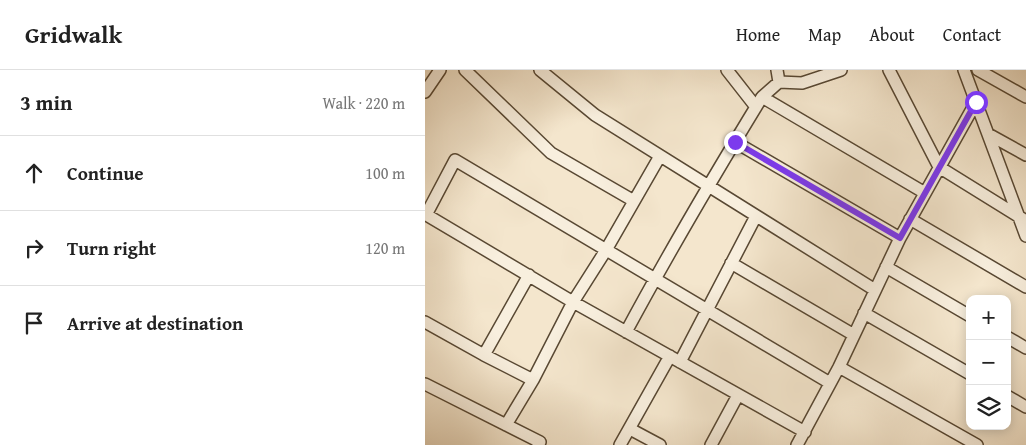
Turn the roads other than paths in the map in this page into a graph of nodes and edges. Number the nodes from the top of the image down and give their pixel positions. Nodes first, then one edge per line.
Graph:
1 (440, 70) edge
2 (465, 70) edge
3 (539, 70) edge
4 (727, 70) edge
5 (777, 70) edge
6 (841, 70) edge
7 (889, 70) edge
8 (964, 70) edge
9 (978, 70) edge
10 (779, 82) junction
11 (970, 84) junction
12 (425, 92) edge
13 (1026, 97) edge
14 (759, 102) junction
15 (976, 102) junction
16 (988, 134) junction
17 (735, 142) junction
18 (660, 156) junction
19 (1026, 156) edge
20 (939, 166) junction
21 (708, 186) junction
22 (925, 193) junction
23 (634, 202) junction
24 (426, 215) edge
25 (756, 216) junction
26 (910, 219) junction
27 (1023, 219) edge
28 (1026, 236) edge
29 (900, 238) junction
30 (606, 250) junction
31 (731, 263) junction
32 (886, 267) junction
33 (529, 275) junction
34 (655, 279) junction
35 (1026, 287) edge
36 (875, 290) junction
37 (573, 302) junction
38 (707, 309) junction
39 (864, 313) junction
40 (966, 314) edge
41 (425, 322) edge
42 (626, 332) junction
43 (854, 335) junction
44 (1011, 339) edge
45 (1026, 348) edge
46 (484, 355) junction
47 (669, 356) junction
48 (681, 362) junction
49 (839, 368) junction
50 (966, 372) edge
51 (533, 380) junction
52 (830, 383) junction
53 (425, 384) edge
54 (738, 395) junction
55 (1011, 398) edge
56 (1026, 407) edge
57 (506, 425) junction
58 (630, 429) junction
59 (805, 432) junction
60 (541, 444) edge
61 (620, 445) edge
62 (660, 445) edge
63 (711, 445) edge
64 (797, 445) edge
65 (977, 445) edge

1 - 12 street
2 - 23 street
3 - 18 street
4 - 14 street
5 - 10 street
6 - 10 street
7 - 20 street
8 - 11 street
9 - 11 street
9 - 13 street
10 - 14 street
11 - 15 street
14 - 17 street
14 - 22 street
15 - 16 street
15 - 20 street
16 - 19 street
16 - 27 street
17 - 21 street
17 - 29 street
18 - 21 street
18 - 23 street
20 - 22 street
20 - 27 street
21 - 25 street
21 - 34 street
22 - 26 street
23 - 30 street
24 - 30 street
24 - 33 street
25 - 31 street
25 - 36 street
26 - 29 street
26 - 35 street
27 - 28 street
29 - 32 street
30 - 34 street
30 - 37 street
31 - 38 street
31 - 43 street
32 - 36 street
32 - 40 street
33 - 37 street
33 - 46 street
34 - 38 street
34 - 42 street
36 - 39 street
37 - 42 street
37 - 51 street
38 - 48 street
38 - 52 street
39 - 43 street
39 - 50 street
41 - 46 street
42 - 47 street
43 - 49 street
44 - 45 street
46 - 51 street
47 - 48 street
47 - 58 street
48 - 54 street
49 - 52 street
49 - 65 street
51 - 57 street
52 - 59 street
53 - 57 street
54 - 59 street
54 - 63 street
55 - 56 street
57 - 60 street
58 - 61 street
58 - 62 street
59 - 64 street

